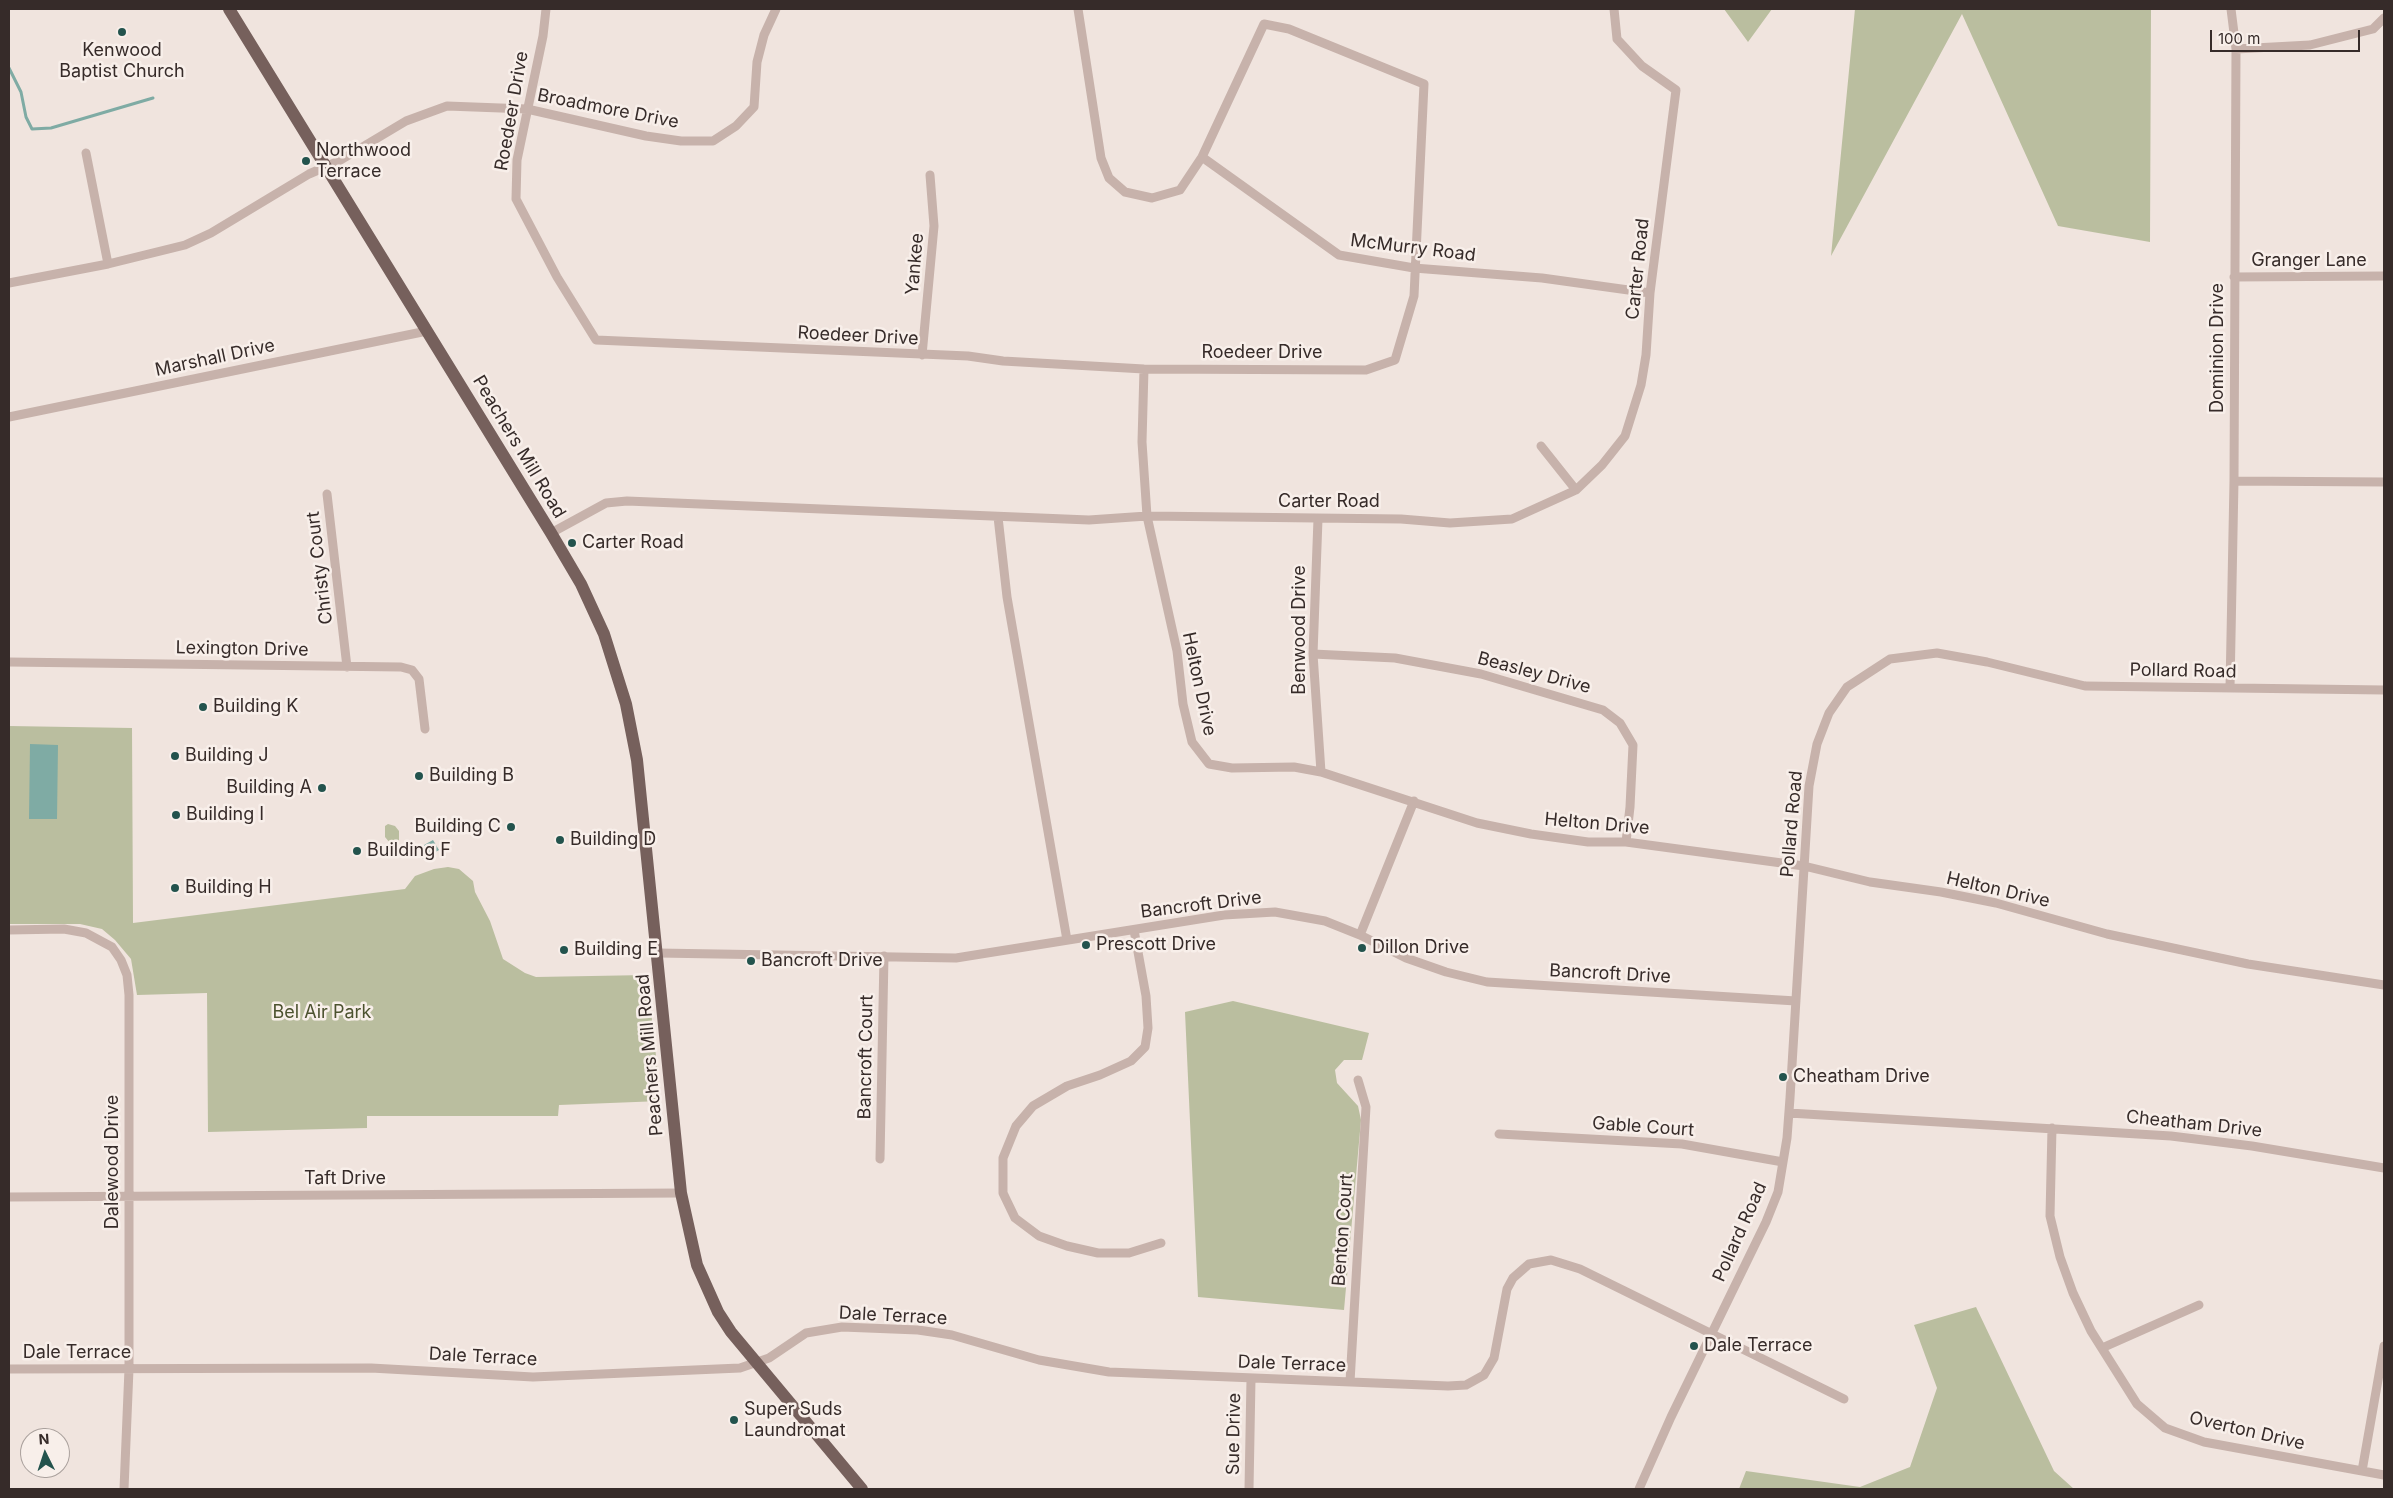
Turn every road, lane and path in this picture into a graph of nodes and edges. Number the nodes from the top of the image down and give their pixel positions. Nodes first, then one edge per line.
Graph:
1 (229, 9) edge
2 (546, 9) edge
3 (776, 9) edge
4 (1078, 9) edge
5 (1614, 9) edge
6 (2231, 9) edge
7 (2384, 18) edge
8 (2236, 49) junction
9 (527, 109) junction
10 (86, 153) dead end
11 (1202, 157) junction
12 (325, 166) junction
13 (930, 175) dead end
14 (108, 264) junction
15 (1414, 268) junction
16 (2384, 276) edge
17 (2234, 278) junction
18 (9, 283) edge
19 (1650, 292) junction
20 (427, 331) junction
21 (922, 355) junction
22 (1144, 369) junction
23 (9, 417) edge
24 (1541, 446) dead end
25 (2234, 481) junction
26 (2384, 482) edge
27 (1576, 490) junction
28 (328, 494) dead end
29 (1147, 516) junction
30 (998, 517) junction
31 (1318, 518) junction
32 (551, 533) junction
33 (1313, 654) junction
34 (9, 662) edge
35 (347, 667) junction
36 (2230, 688) junction
37 (2384, 690) edge
38 (425, 729) dead end
39 (1321, 772) junction
40 (1414, 801) junction
41 (1626, 842) junction
42 (1804, 866) junction
43 (9, 930) edge
44 (1134, 930) junction
45 (1360, 935) junction
46 (1067, 940) junction
47 (658, 953) junction
48 (884, 956) junction
49 (2384, 985) edge
50 (1796, 1001) junction
51 (1358, 1080) dead end
52 (1789, 1113) junction
53 (2052, 1128) junction
54 (1499, 1134) dead end
55 (880, 1159) dead end
56 (1783, 1162) junction
57 (2384, 1168) edge
58 (681, 1193) junction
59 (129, 1196) junction
60 (9, 1197) edge
61 (1161, 1244) dead end
62 (2199, 1305) dead end
63 (1711, 1332) junction
64 (2384, 1346) edge
65 (2102, 1348) junction
66 (756, 1364) junction
67 (9, 1369) edge
68 (129, 1369) junction
69 (1252, 1379) junction
70 (1350, 1382) junction
71 (1844, 1399) dead end
72 (2362, 1471) junction
73 (2384, 1475) edge
74 (124, 1489) edge
75 (862, 1489) edge
76 (1249, 1489) edge
77 (1639, 1489) edge

1 - 12 main road, Peachers Mill Road
2 - 9 street, Roedeer Drive
3 - 9 street, Broadmore Drive
4 - 11 street, Roedeer Drive
5 - 19 street, Carter Road
6 - 8 street, Dominion Drive
7 - 8 street
8 - 17 street, Dominion Drive
9 - 12 street, Broadmore Drive
9 - 21 street, Roedeer Drive
10 - 14 street
11 - 15 street, McMurry Road
11 - 15 street, Roedeer Drive
12 - 14 street
12 - 20 main road, Peachers Mill Road
13 - 21 street, Yankee
14 - 18 street
15 - 19 street, McMurry Road
15 - 22 street, Roedeer Drive
16 - 17 street, Granger Lane
17 - 25 street, Dominion Drive
19 - 27 street, Carter Road
20 - 23 street, Marshall Drive
20 - 32 main road, Peachers Mill Road
21 - 22 street, Roedeer Drive
22 - 29 street, Helton Drive
24 - 27 street
25 - 26 street
25 - 36 street, Dominion Drive
27 - 31 street, Carter Road
28 - 35 street, Christy Court
29 - 30 street, Carter Road
29 - 31 street, Carter Road
29 - 39 street, Helton Drive
30 - 32 street, Carter Road
30 - 46 street
31 - 33 street, Benwood Drive
32 - 47 main road, Peachers Mill Road
33 - 39 street, Benwood Drive
33 - 41 street, Beasley Drive
34 - 35 street, Lexington Drive
35 - 38 street, Lexington Drive
36 - 37 street, Pollard Road
36 - 42 street, Pollard Road
39 - 40 street, Helton Drive
40 - 41 street, Helton Drive
40 - 45 street
41 - 42 street, Helton Drive
42 - 49 street, Helton Drive
42 - 50 street, Pollard Road
43 - 59 street, Dalewood Drive
44 - 45 street, Bancroft Drive
44 - 46 street, Bancroft Drive
44 - 61 street
45 - 50 street, Bancroft Drive
46 - 48 street, Bancroft Drive
47 - 48 street, Bancroft Drive
47 - 58 main road, Peachers Mill Road
48 - 55 street, Bancroft Court
50 - 52 street, Pollard Road
51 - 70 street, Benton Court
52 - 53 street, Cheatham Drive
52 - 56 street, Pollard Road
53 - 57 street, Cheatham Drive
53 - 65 street, Overton Drive
54 - 56 street, Gable Court
56 - 63 street, Pollard Road
58 - 59 street, Taft Drive
58 - 66 main road, Peachers Mill Road
59 - 60 street, Taft Drive
59 - 68 street, Dalewood Drive
62 - 65 street
63 - 70 street, Dale Terrace
63 - 71 street, Dale Terrace
63 - 77 street, Pollard Road
64 - 72 street
65 - 72 street, Overton Drive
66 - 68 street, Dale Terrace
66 - 69 street, Dale Terrace
66 - 75 main road, Peachers Mill Road
67 - 68 street, Dale Terrace
68 - 74 street, Dalewood Drive
69 - 70 street, Dale Terrace
69 - 76 street, Sue Drive
72 - 73 street, Overton Drive

